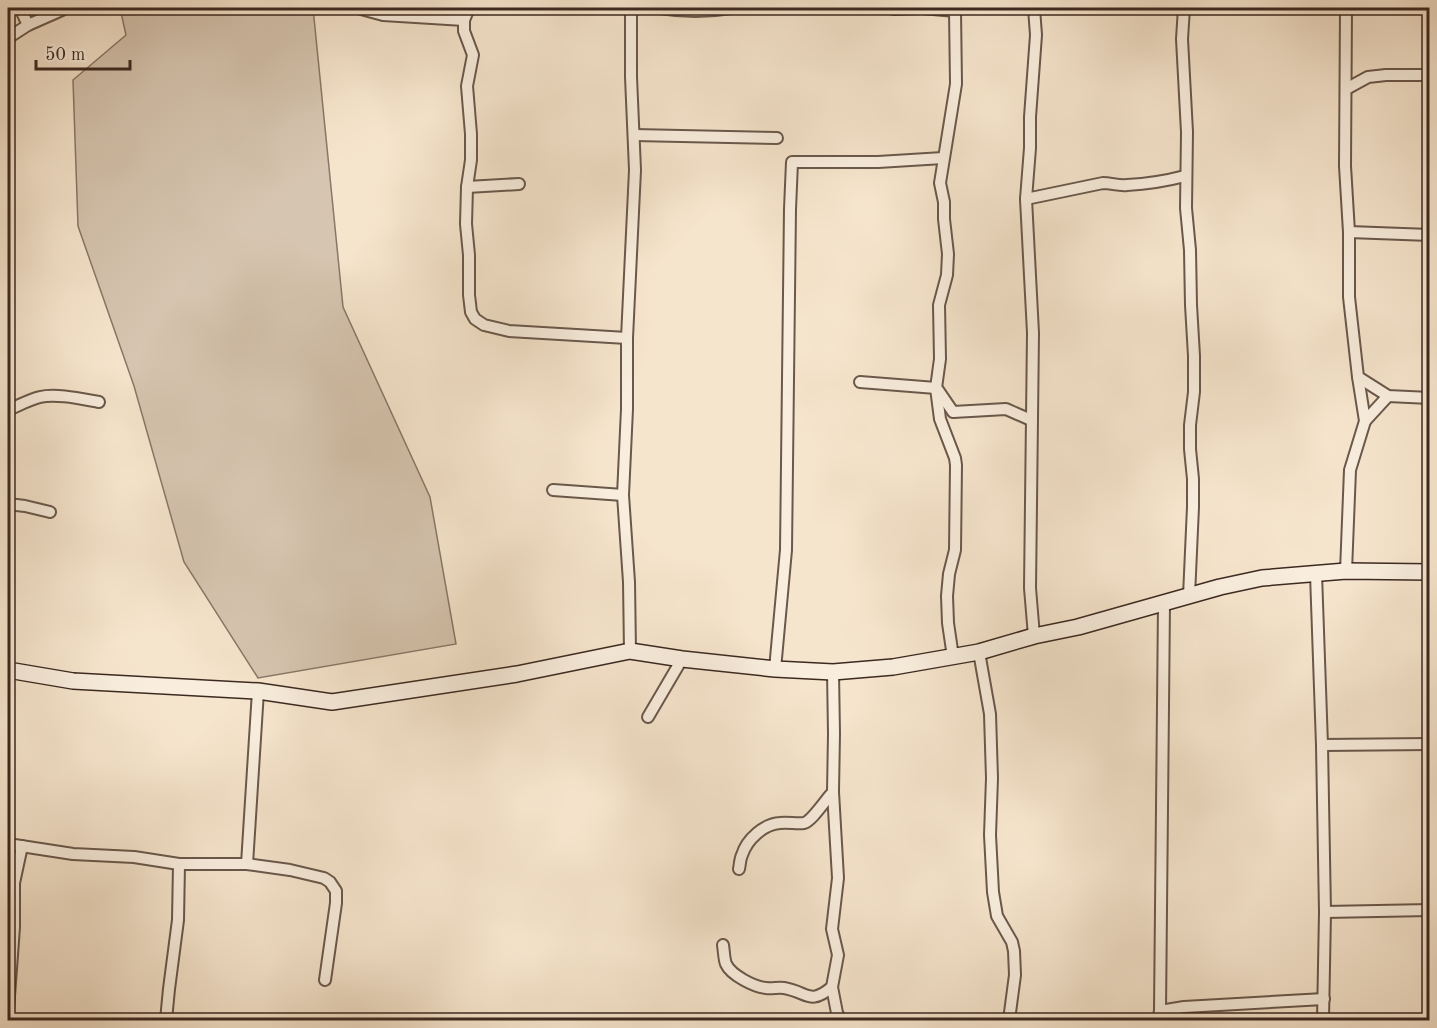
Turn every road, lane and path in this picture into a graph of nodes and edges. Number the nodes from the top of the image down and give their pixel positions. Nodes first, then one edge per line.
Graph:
1 (20, 8) edge
2 (469, 8) edge
3 (631, 8) edge
4 (660, 8) edge
5 (731, 8) edge
6 (889, 8) edge
7 (921, 8) edge
8 (1034, 8) edge
9 (1184, 8) edge
10 (1346, 8) edge
11 (361, 9) edge
12 (957, 9) edge
13 (62, 10) dead end
14 (464, 20) junction
15 (28, 25) junction
16 (8, 38) edge
17 (1430, 75) edge
18 (1346, 89) junction
19 (634, 135) junction
20 (777, 138) dead end
21 (943, 158) junction
22 (1185, 176) junction
23 (519, 184) dead end
24 (467, 187) junction
25 (1026, 199) junction
26 (1349, 232) junction
27 (1430, 235) edge
28 (627, 339) junction
29 (1358, 376) junction
30 (860, 382) dead end
31 (936, 388) junction
32 (1388, 396) junction
33 (1430, 398) edge
34 (99, 402) dead end
35 (8, 410) edge
36 (1031, 420) junction
37 (1365, 422) junction
38 (553, 490) dead end
39 (623, 495) junction
40 (8, 504) edge
41 (50, 512) dead end
42 (1346, 571) junction
43 (1430, 572) edge
44 (1316, 574) junction
45 (1189, 596) junction
46 (1164, 604) junction
47 (1034, 636) junction
48 (630, 651) junction
49 (980, 652) junction
50 (953, 657) junction
51 (682, 659) junction
52 (776, 669) junction
53 (8, 670) edge
54 (833, 672) junction
55 (258, 691) junction
56 (648, 717) dead end
57 (1430, 744) edge
58 (1322, 745) junction
59 (833, 792) junction
60 (8, 844) edge
61 (22, 846) junction
62 (179, 864) junction
63 (247, 864) junction
64 (739, 869) dead end
65 (1430, 910) edge
66 (1325, 912) junction
67 (723, 945) dead end
68 (325, 980) dead end
69 (832, 987) junction
70 (1324, 999) junction
71 (8, 1010) edge
72 (1159, 1016) edge
73 (166, 1020) edge
74 (841, 1020) edge
75 (1009, 1020) edge
76 (1323, 1020) edge

1 - 15 street
2 - 14 street
3 - 19 street
4 - 5 street
6 - 7 street
7 - 12 street
8 - 25 street
9 - 22 street
10 - 18 street
11 - 14 street
12 - 21 street
13 - 15 street
14 - 24 street
15 - 16 street
17 - 18 street
18 - 26 street
19 - 20 street
19 - 28 street
21 - 31 street
21 - 52 street
22 - 25 street
22 - 45 street
23 - 24 street
24 - 28 street
25 - 36 street
26 - 27 street
26 - 29 street
28 - 39 street
29 - 32 street
29 - 37 street
30 - 31 street
31 - 36 street
31 - 50 street
32 - 33 street
32 - 37 street
34 - 35 street
36 - 47 street
37 - 42 street
38 - 39 street
39 - 48 street
40 - 41 street
42 - 43 street
42 - 44 street
44 - 45 street
44 - 58 street
45 - 46 street
46 - 47 street
46 - 72 street
47 - 49 street
48 - 51 street
48 - 55 street
49 - 50 street
49 - 75 street
50 - 54 street
51 - 52 street
51 - 56 street
52 - 54 street
53 - 55 street
54 - 59 street
55 - 63 street
57 - 58 street
58 - 66 street
59 - 64 street
59 - 69 street
60 - 61 street
61 - 62 street
61 - 71 street
62 - 63 street
62 - 73 street
63 - 68 street
65 - 66 street
66 - 70 street
67 - 69 street
69 - 74 street
70 - 72 street
70 - 76 street

